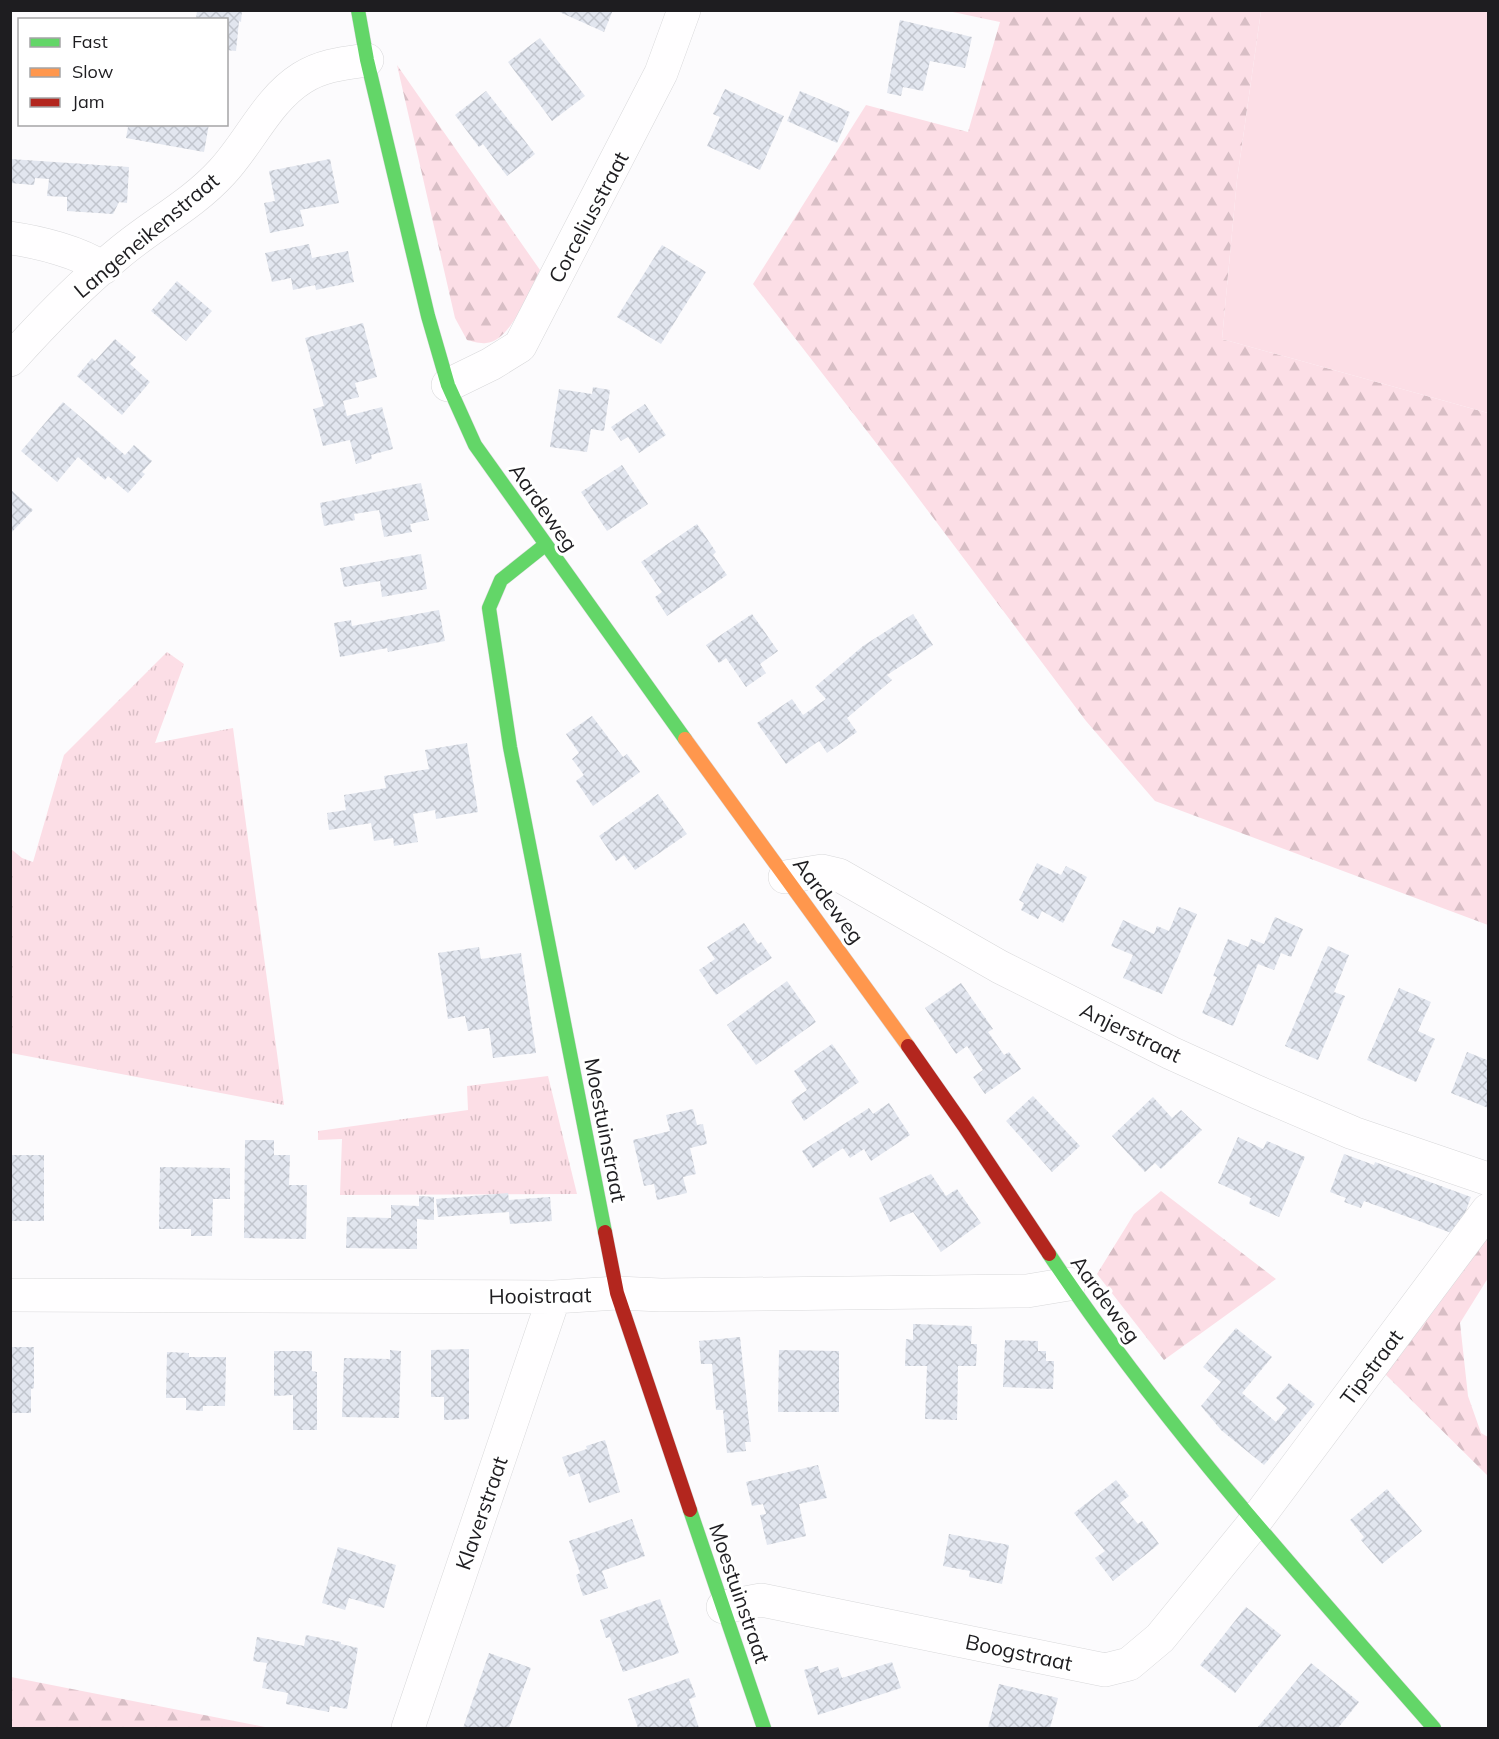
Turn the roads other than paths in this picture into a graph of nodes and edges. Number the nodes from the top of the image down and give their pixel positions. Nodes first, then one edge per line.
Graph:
1 (358, 10) edge
2 (684, 10) edge
3 (368, 60) junction
4 (10, 238) edge
5 (103, 268) junction
6 (10, 360) edge
7 (448, 385) junction
8 (545, 544) junction
9 (785, 877) junction
10 (1488, 1179) edge
11 (1488, 1210) edge
12 (1069, 1284) junction
13 (618, 1293) junction
14 (10, 1295) edge
15 (554, 1297) junction
16 (1254, 1523) junction
17 (723, 1607) junction
18 (408, 1728) edge
19 (764, 1728) edge
20 (1434, 1728) edge

1 - 3 street, Aardeweg
2 - 7 street, Corceliusstraat
3 - 5 street, Langeneikenstraat
3 - 7 street, Aardeweg
4 - 5 street
5 - 6 street, Langeneikenstraat
7 - 8 street, Aardeweg
8 - 9 street, Aardeweg
8 - 13 street, Moestuinstraat
9 - 10 street, Anjerstraat
9 - 12 street, Aardeweg
11 - 16 street, Tipstraat
12 - 13 street, Hooistraat
12 - 16 street, Aardeweg
13 - 15 street, Hooistraat
13 - 17 street, Moestuinstraat
14 - 15 street, Hooistraat
15 - 18 street, Klaverstraat
16 - 17 street, Boogstraat
16 - 20 street, Aardeweg
17 - 19 street, Moestuinstraat

